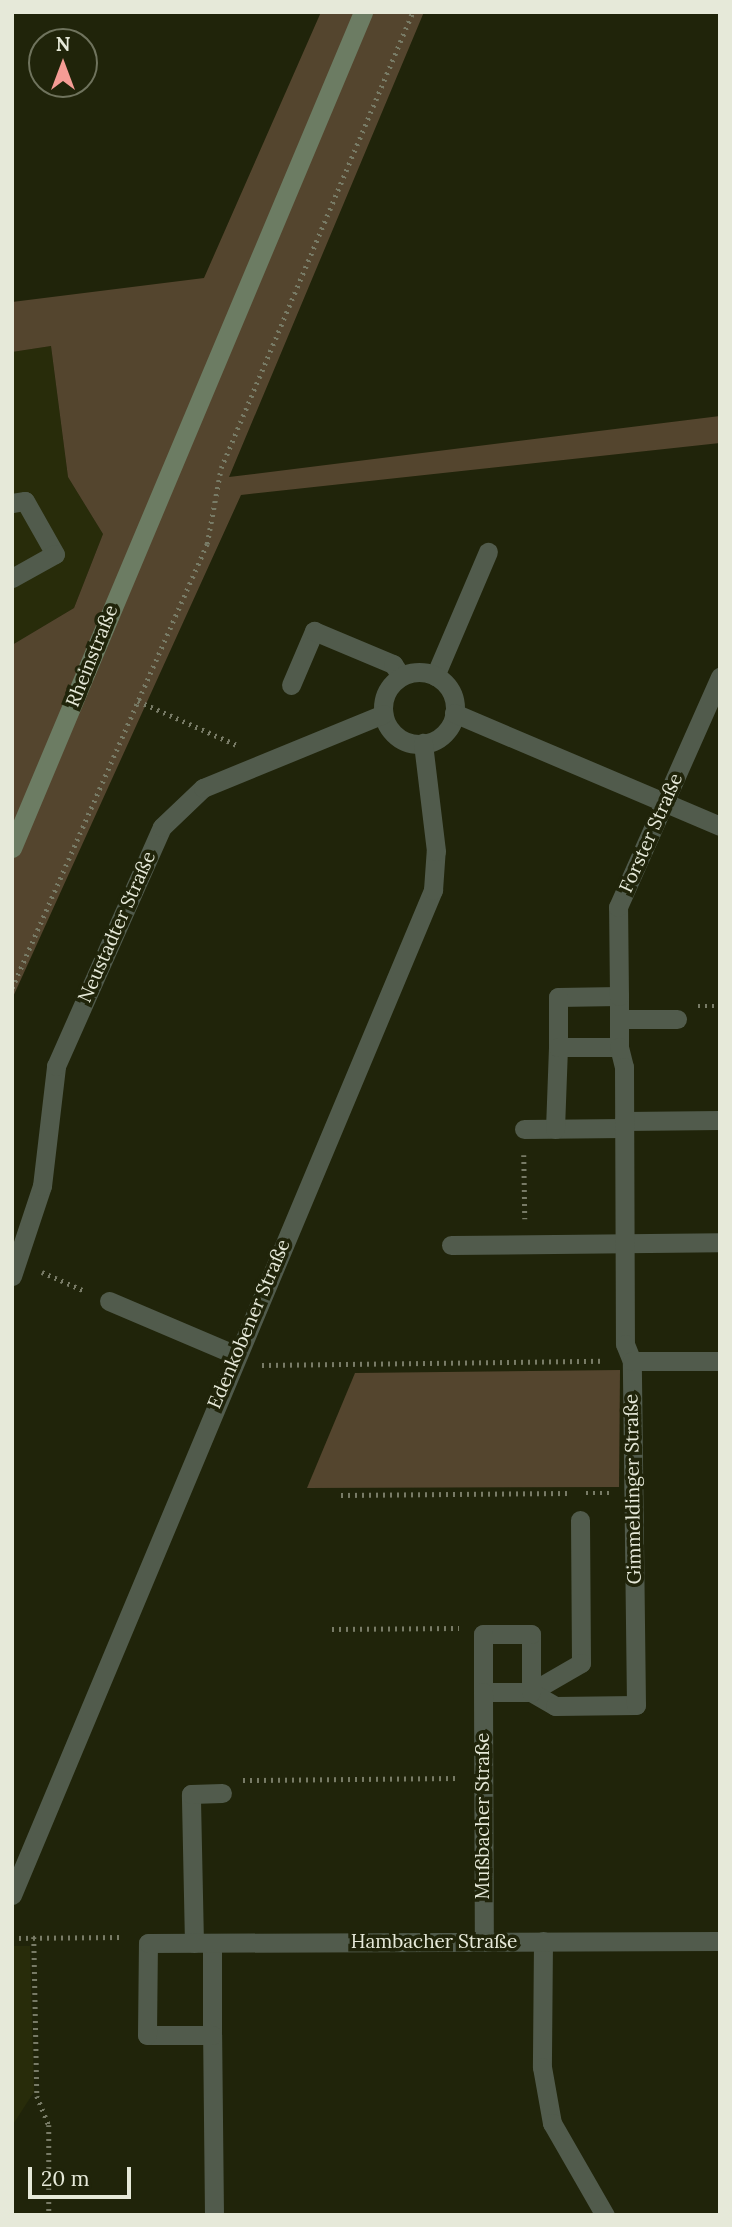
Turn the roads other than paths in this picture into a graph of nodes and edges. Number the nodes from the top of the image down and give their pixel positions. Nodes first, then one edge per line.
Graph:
1 (363, 12) edge
2 (12, 503) edge
3 (488, 552) dead end
4 (12, 578) edge
5 (401, 676) junction
6 (435, 676) junction
7 (720, 677) edge
8 (291, 685) dead end
9 (454, 713) junction
10 (383, 714) junction
11 (423, 743) junction
12 (664, 803) junction
13 (720, 826) edge
14 (12, 848) edge
15 (619, 996) junction
16 (619, 1019) junction
17 (677, 1019) dead end
18 (558, 1047) junction
19 (619, 1047) junction
20 (720, 1120) edge
21 (624, 1125) junction
22 (524, 1129) road end
23 (555, 1129) junction
24 (720, 1242) edge
25 (625, 1243) junction
26 (451, 1245) dead end
27 (15, 1266) edge
28 (109, 1301) road end
29 (236, 1355) junction
30 (632, 1361) junction
31 (720, 1361) edge
32 (580, 1520) dead end
33 (483, 1692) junction
34 (531, 1692) junction
35 (222, 1793) road end
36 (12, 1895) edge
37 (484, 1941) junction
38 (543, 1941) junction
39 (720, 1941) edge
40 (203, 1942) junction
41 (212, 2035) junction
42 (214, 2215) edge
43 (605, 2215) edge

1 - 14 main road, Rheinstraße
2 - 4 street
3 - 6 street
5 - 6 street
5 - 8 street
5 - 10 street
6 - 9 street
7 - 12 street, Forster Straße
9 - 11 street
9 - 12 street
10 - 11 street
10 - 27 street, Neustadter Straße
11 - 29 street, Edenkobener Straße
12 - 13 street
12 - 15 street, Forster Straße
15 - 16 street, Forster Straße
15 - 18 street
16 - 17 street
16 - 19 street, Forster Straße
18 - 19 street
18 - 23 street
19 - 21 street, Forster Straße
20 - 21 street
21 - 23 street
21 - 25 street, Forster Straße
22 - 23 street
24 - 25 street
25 - 26 street
25 - 30 street, Forster Straße
28 - 29 street
29 - 36 street, Edenkobener Straße
30 - 31 street
30 - 34 street, Gimmeldinger Straße
32 - 34 street
33 - 34 street
33 - 34 street, Mußbacher Straße
33 - 37 street, Mußbacher Straße
35 - 40 street
37 - 38 street, Hambacher Straße
37 - 40 street, Hambacher Straße
38 - 39 street, Hambacher Straße
38 - 43 street
40 - 41 street
40 - 41 street, Hambacher Straße
41 - 42 street

